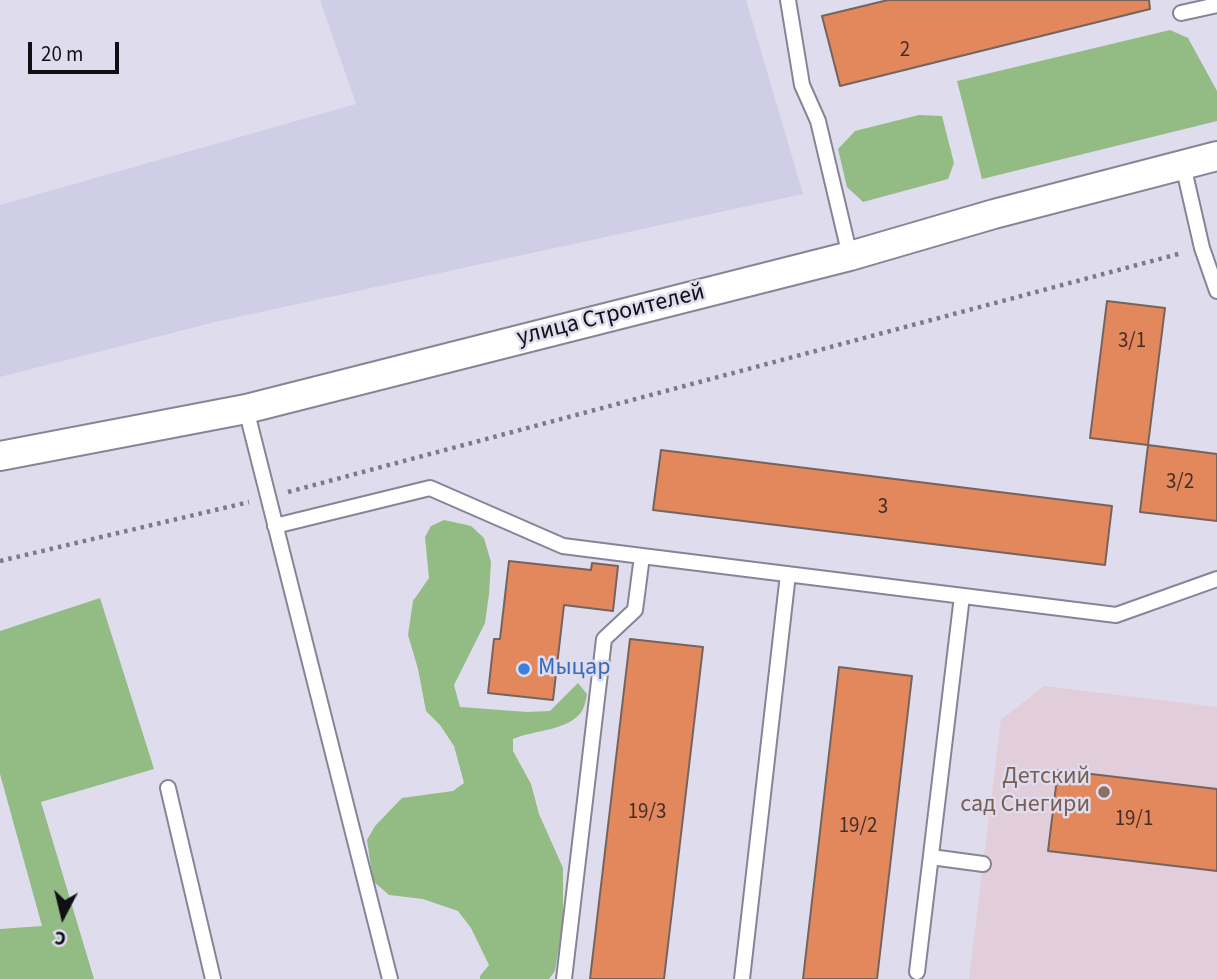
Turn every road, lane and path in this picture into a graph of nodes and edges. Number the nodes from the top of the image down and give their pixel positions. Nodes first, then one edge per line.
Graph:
1 (788, 0) edge
2 (1217, 5) edge
3 (1181, 13) dead end
4 (1217, 156) edge
5 (1183, 165) junction
6 (1202, 248) junction
7 (850, 256) junction
8 (1217, 291) edge
9 (246, 409) junction
10 (0, 456) edge
11 (268, 497) junction
12 (275, 526) junction
13 (642, 556) junction
14 (0, 561) edge
15 (788, 574) junction
16 (1217, 579) edge
17 (962, 596) junction
18 (168, 788) dead end
19 (931, 858) junction
20 (983, 864) dead end
21 (917, 972) dead end
22 (213, 979) edge
23 (390, 979) edge
24 (564, 979) edge
25 (742, 979) edge

1 - 7 lane
2 - 3 lane
4 - 5 street, улица Строителей
5 - 6 lane
5 - 7 street, улица Строителей
6 - 8 lane
6 - 11 path
7 - 9 street, улица Строителей
9 - 10 street, улица Строителей
9 - 11 lane
11 - 12 lane
11 - 14 path
12 - 13 lane
12 - 23 lane
13 - 15 lane
13 - 24 lane
15 - 17 lane
15 - 25 lane
16 - 17 lane
17 - 19 lane
18 - 22 lane
19 - 20 lane
19 - 21 lane

